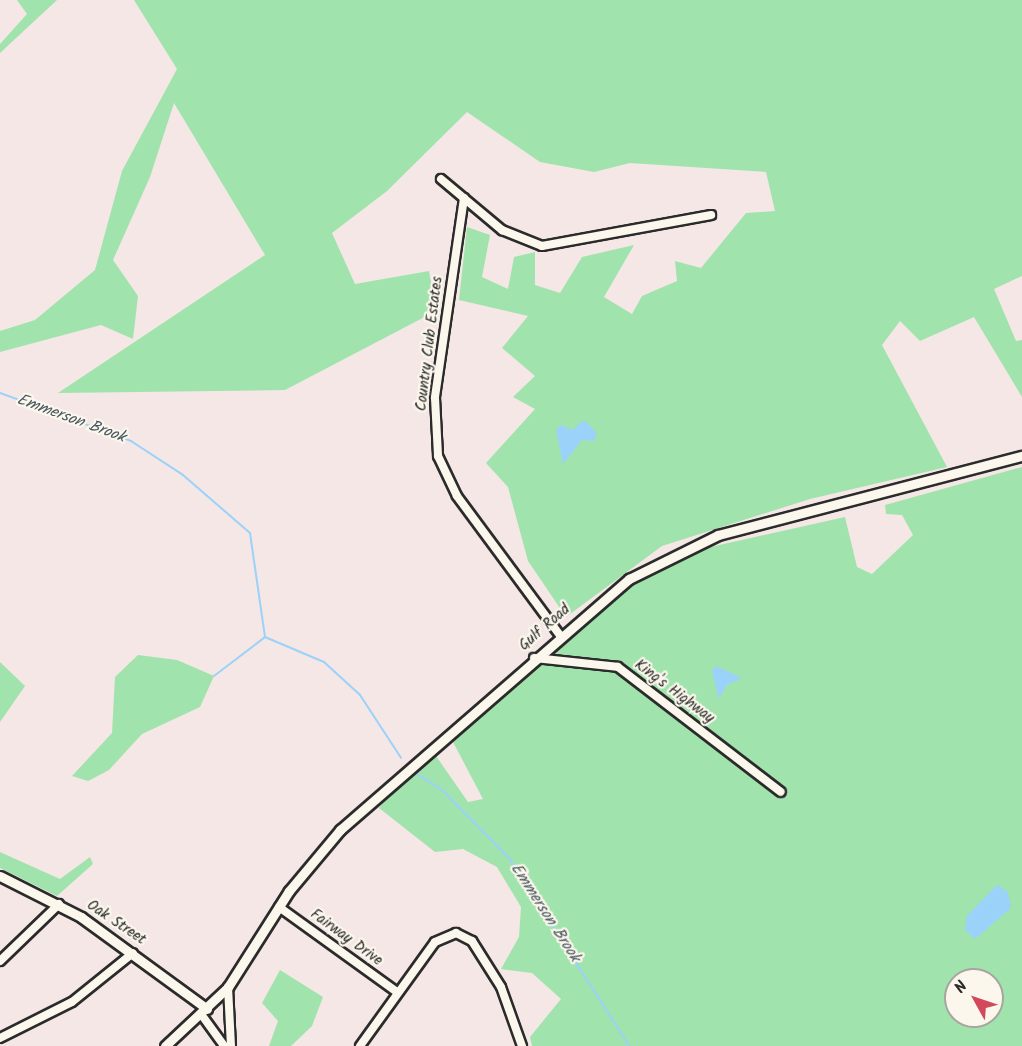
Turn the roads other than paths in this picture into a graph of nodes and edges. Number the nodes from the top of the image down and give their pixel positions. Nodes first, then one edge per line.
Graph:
1 (441, 178) dead end
2 (464, 198) junction
3 (711, 215) dead end
4 (1022, 456) edge
5 (560, 635) junction
6 (534, 658) junction
7 (781, 792) dead end
8 (0, 876) edge
9 (59, 904) junction
10 (279, 907) junction
11 (133, 953) junction
12 (0, 962) edge
13 (228, 987) junction
14 (397, 992) junction
15 (205, 1010) junction
16 (0, 1038) edge
17 (165, 1046) edge
18 (224, 1046) edge
19 (231, 1046) edge
20 (360, 1046) edge
21 (522, 1046) edge

1 - 2 street
2 - 3 street
2 - 5 street, Country Club Estates
4 - 5 street, Gulf Road
5 - 6 street, Gulf Road
6 - 7 street, King's Highway
6 - 10 street, Gulf Road
8 - 9 street, Oak Street
9 - 11 street, Oak Street
9 - 12 street
10 - 13 street, Gulf Road
10 - 14 street, Fairway Drive
11 - 15 street, Oak Street
11 - 16 street
13 - 15 street, Gulf Road
13 - 19 street
14 - 20 street
14 - 21 street
15 - 17 street, Gulf Road
15 - 18 street

